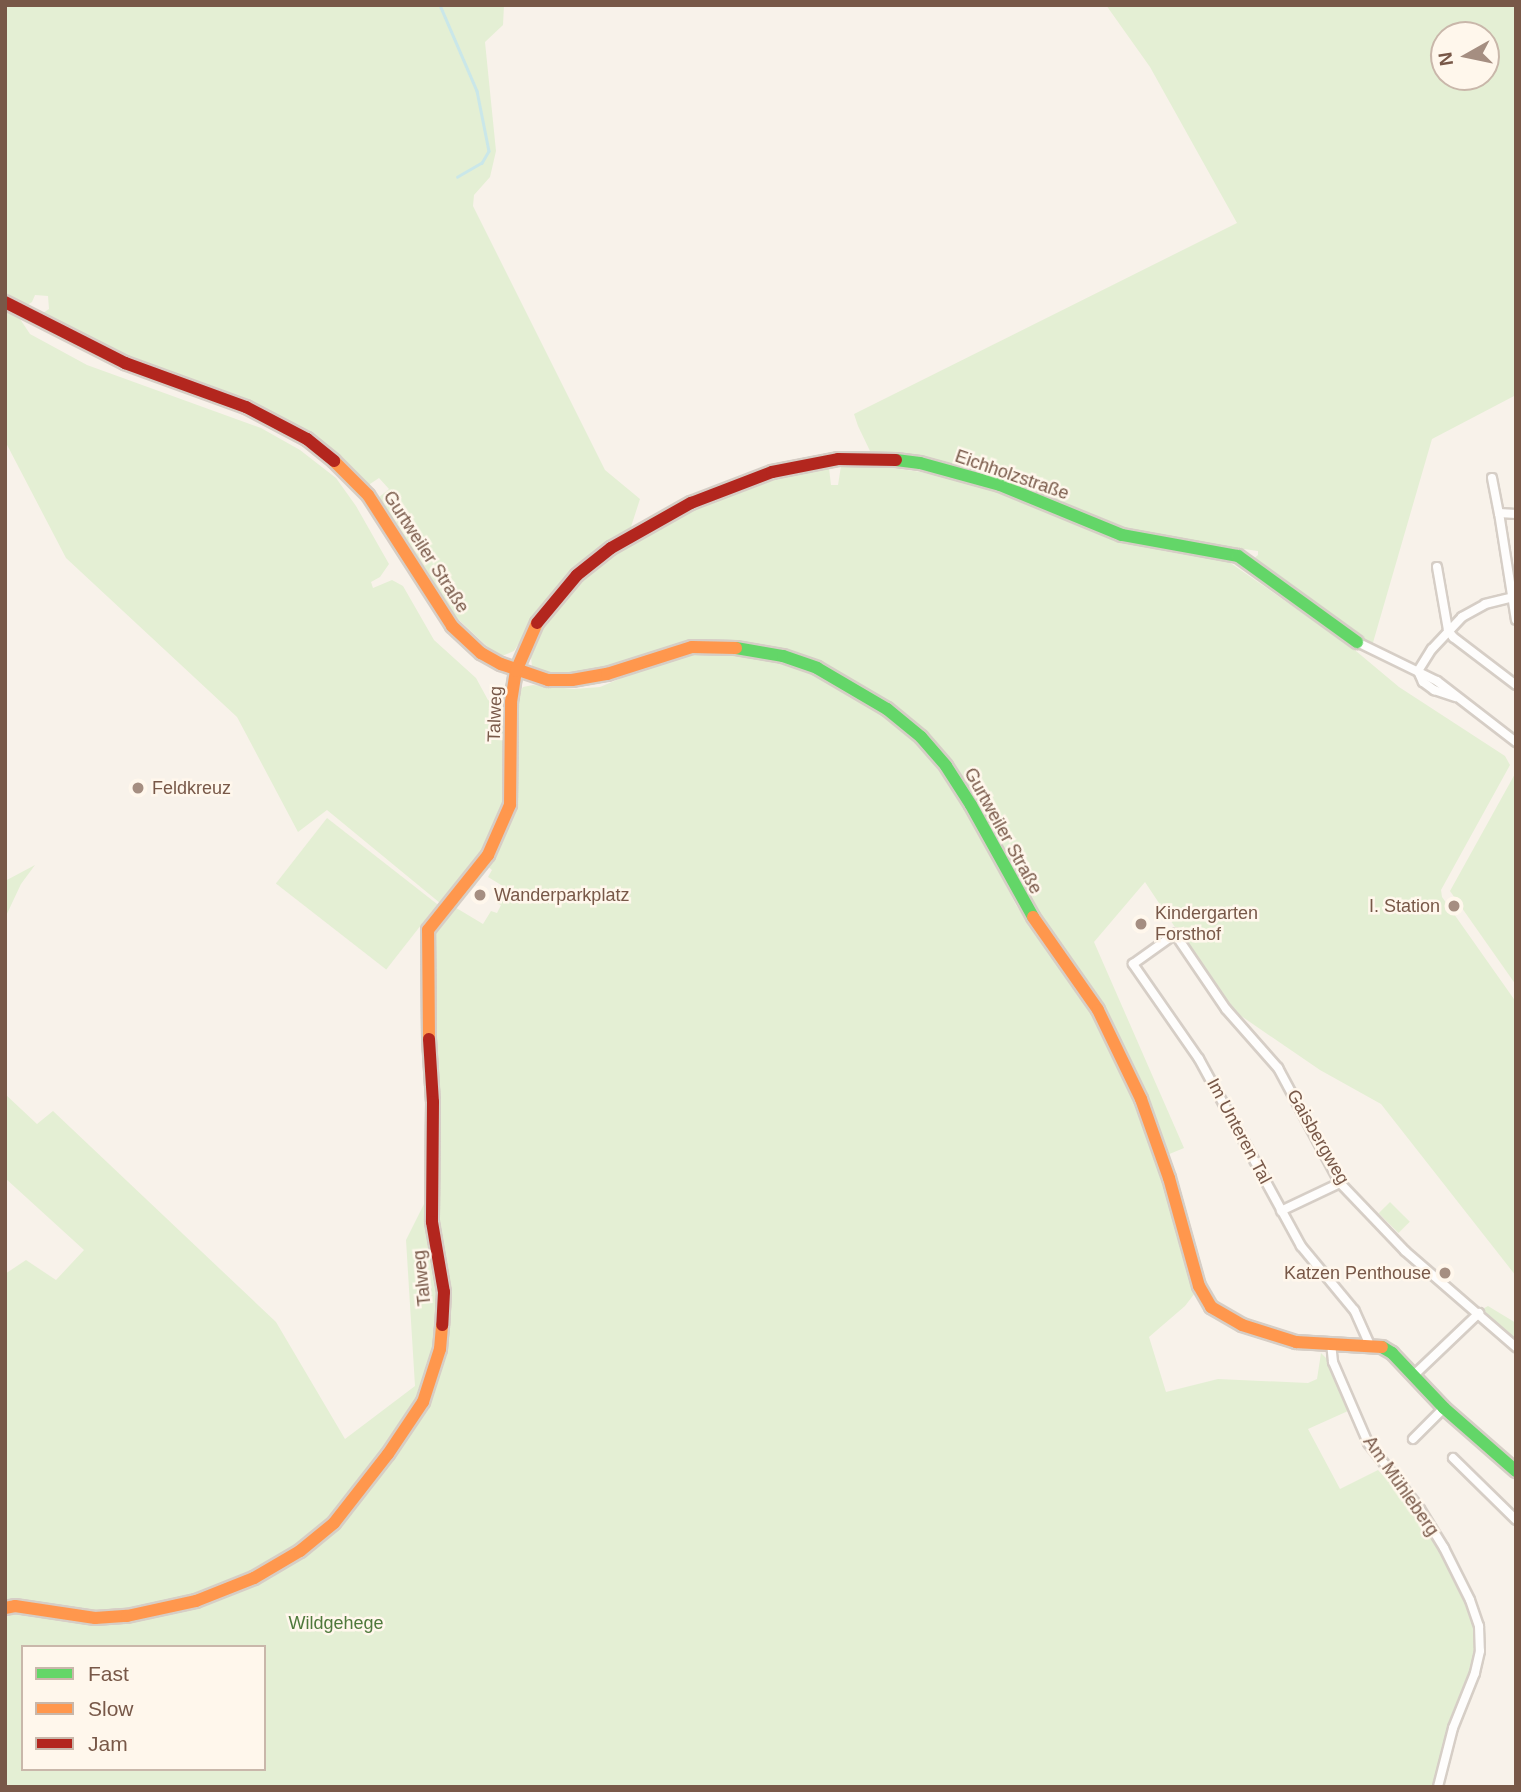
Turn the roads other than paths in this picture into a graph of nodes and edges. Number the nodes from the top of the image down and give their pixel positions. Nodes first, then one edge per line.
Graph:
1 (5, 302) edge
2 (1492, 478) dead end
3 (1499, 513) junction
4 (1516, 514) edge
5 (1437, 567) dead end
6 (1514, 596) edge
7 (1516, 620) edge
8 (1448, 630) junction
9 (1357, 642) joint
10 (516, 671) junction
11 (1418, 671) junction
12 (1516, 685) edge
13 (1516, 742) edge
14 (1175, 934) joint
15 (1340, 1183) junction
16 (1281, 1211) junction
17 (1479, 1313) junction
18 (1331, 1343) junction
19 (1369, 1343) junction
20 (1516, 1347) edge
21 (1414, 1375) junction
22 (1444, 1408) junction
23 (1413, 1440) dead end
24 (1452, 1458) dead end
25 (1516, 1471) edge
26 (1516, 1520) edge
27 (5, 1608) edge
28 (1438, 1787) edge

1 - 10 street, Gurtweiler Straße
2 - 3 street
3 - 4 street
3 - 6 street
5 - 8 street
6 - 7 street
6 - 8 street
8 - 11 street
8 - 12 street
9 - 10 street, Eichholzstraße
9 - 11 street, Eichholzstraße
10 - 18 street, Gurtweiler Straße
10 - 27 street, Talweg
11 - 13 street, Eichholzstraße
14 - 15 street, Gaisbergweg
14 - 16 street, Im Unteren Tal
15 - 16 street
15 - 17 street, Gaisbergweg
16 - 19 street, Im Unteren Tal
17 - 20 street, Gaisbergweg
17 - 21 street
18 - 19 street, Gurtweiler Straße
18 - 28 street, Am Mühleberg
19 - 21 street, Gurtweiler Straße
21 - 22 street, Gurtweiler Straße
22 - 23 street
22 - 25 street, Gurtweiler Straße
24 - 26 street

